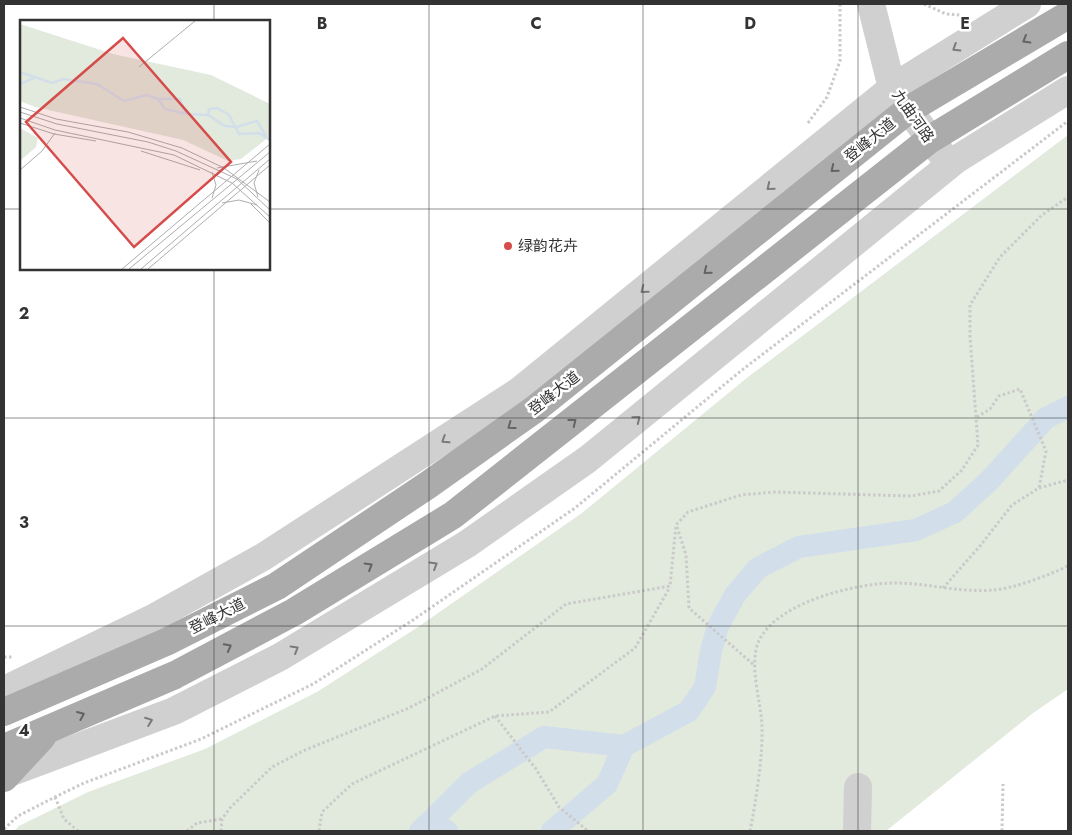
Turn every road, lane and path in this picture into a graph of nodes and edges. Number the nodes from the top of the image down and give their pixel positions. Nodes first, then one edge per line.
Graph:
1 (840, 4) edge
2 (870, 4) edge
3 (924, 4) edge
4 (1027, 4) edge
5 (967, 12) dead end
6 (1068, 15) edge
7 (1068, 55) edge
8 (892, 88) junction
9 (1068, 90) edge
10 (908, 110) junction
11 (806, 125) dead end
12 (929, 140) junction
13 (950, 165) junction
14 (1068, 197) edge
15 (978, 417) junction
16 (1068, 480) edge
17 (1039, 488) junction
18 (676, 525) junction
19 (1068, 566) edge
20 (670, 586) junction
21 (943, 589) junction
22 (4, 657) edge
23 (14, 658) dead end
24 (756, 667) junction
25 (4, 691) edge
26 (36, 698) junction
27 (4, 712) edge
28 (495, 716) junction
29 (51, 727) junction
30 (4, 748) edge
31 (5, 776) edge
32 (1003, 784) dead end
33 (858, 787) dead end
34 (222, 818) junction
35 (4, 829) edge
36 (78, 831) edge
37 (187, 831) edge
38 (220, 831) edge
39 (319, 831) edge
40 (588, 831) edge
41 (750, 831) edge
42 (857, 831) edge
43 (1002, 831) edge

1 - 11 path
2 - 8 street, 九曲河路
3 - 5 path
4 -> 8 street
6 -> 10 main road, 登峰大道
7 - 12 main road
8 - 10 street, 九曲河路
8 -> 25 street
9 - 13 street
10 - 12 street, 九曲河路
10 -> 26 main road, 登峰大道
12 - 13 street, 九曲河路
29 -> 12 main road
31 -> 13 street
14 - 15 path
15 - 17 path
15 - 18 path
16 - 17 path
17 - 21 path
18 - 20 path
18 - 24 path
19 - 21 path
20 - 28 path
20 - 34 path
21 - 24 path
22 - 23 path
24 - 41 path
25 - 26 main road
26 - 27 main road, 登峰大道
28 - 39 path
28 - 40 path
29 - 30 main road
29 - 31 main road
32 - 43 path
33 - 42 street
34 - 37 path
34 - 38 path
35 - 36 path

